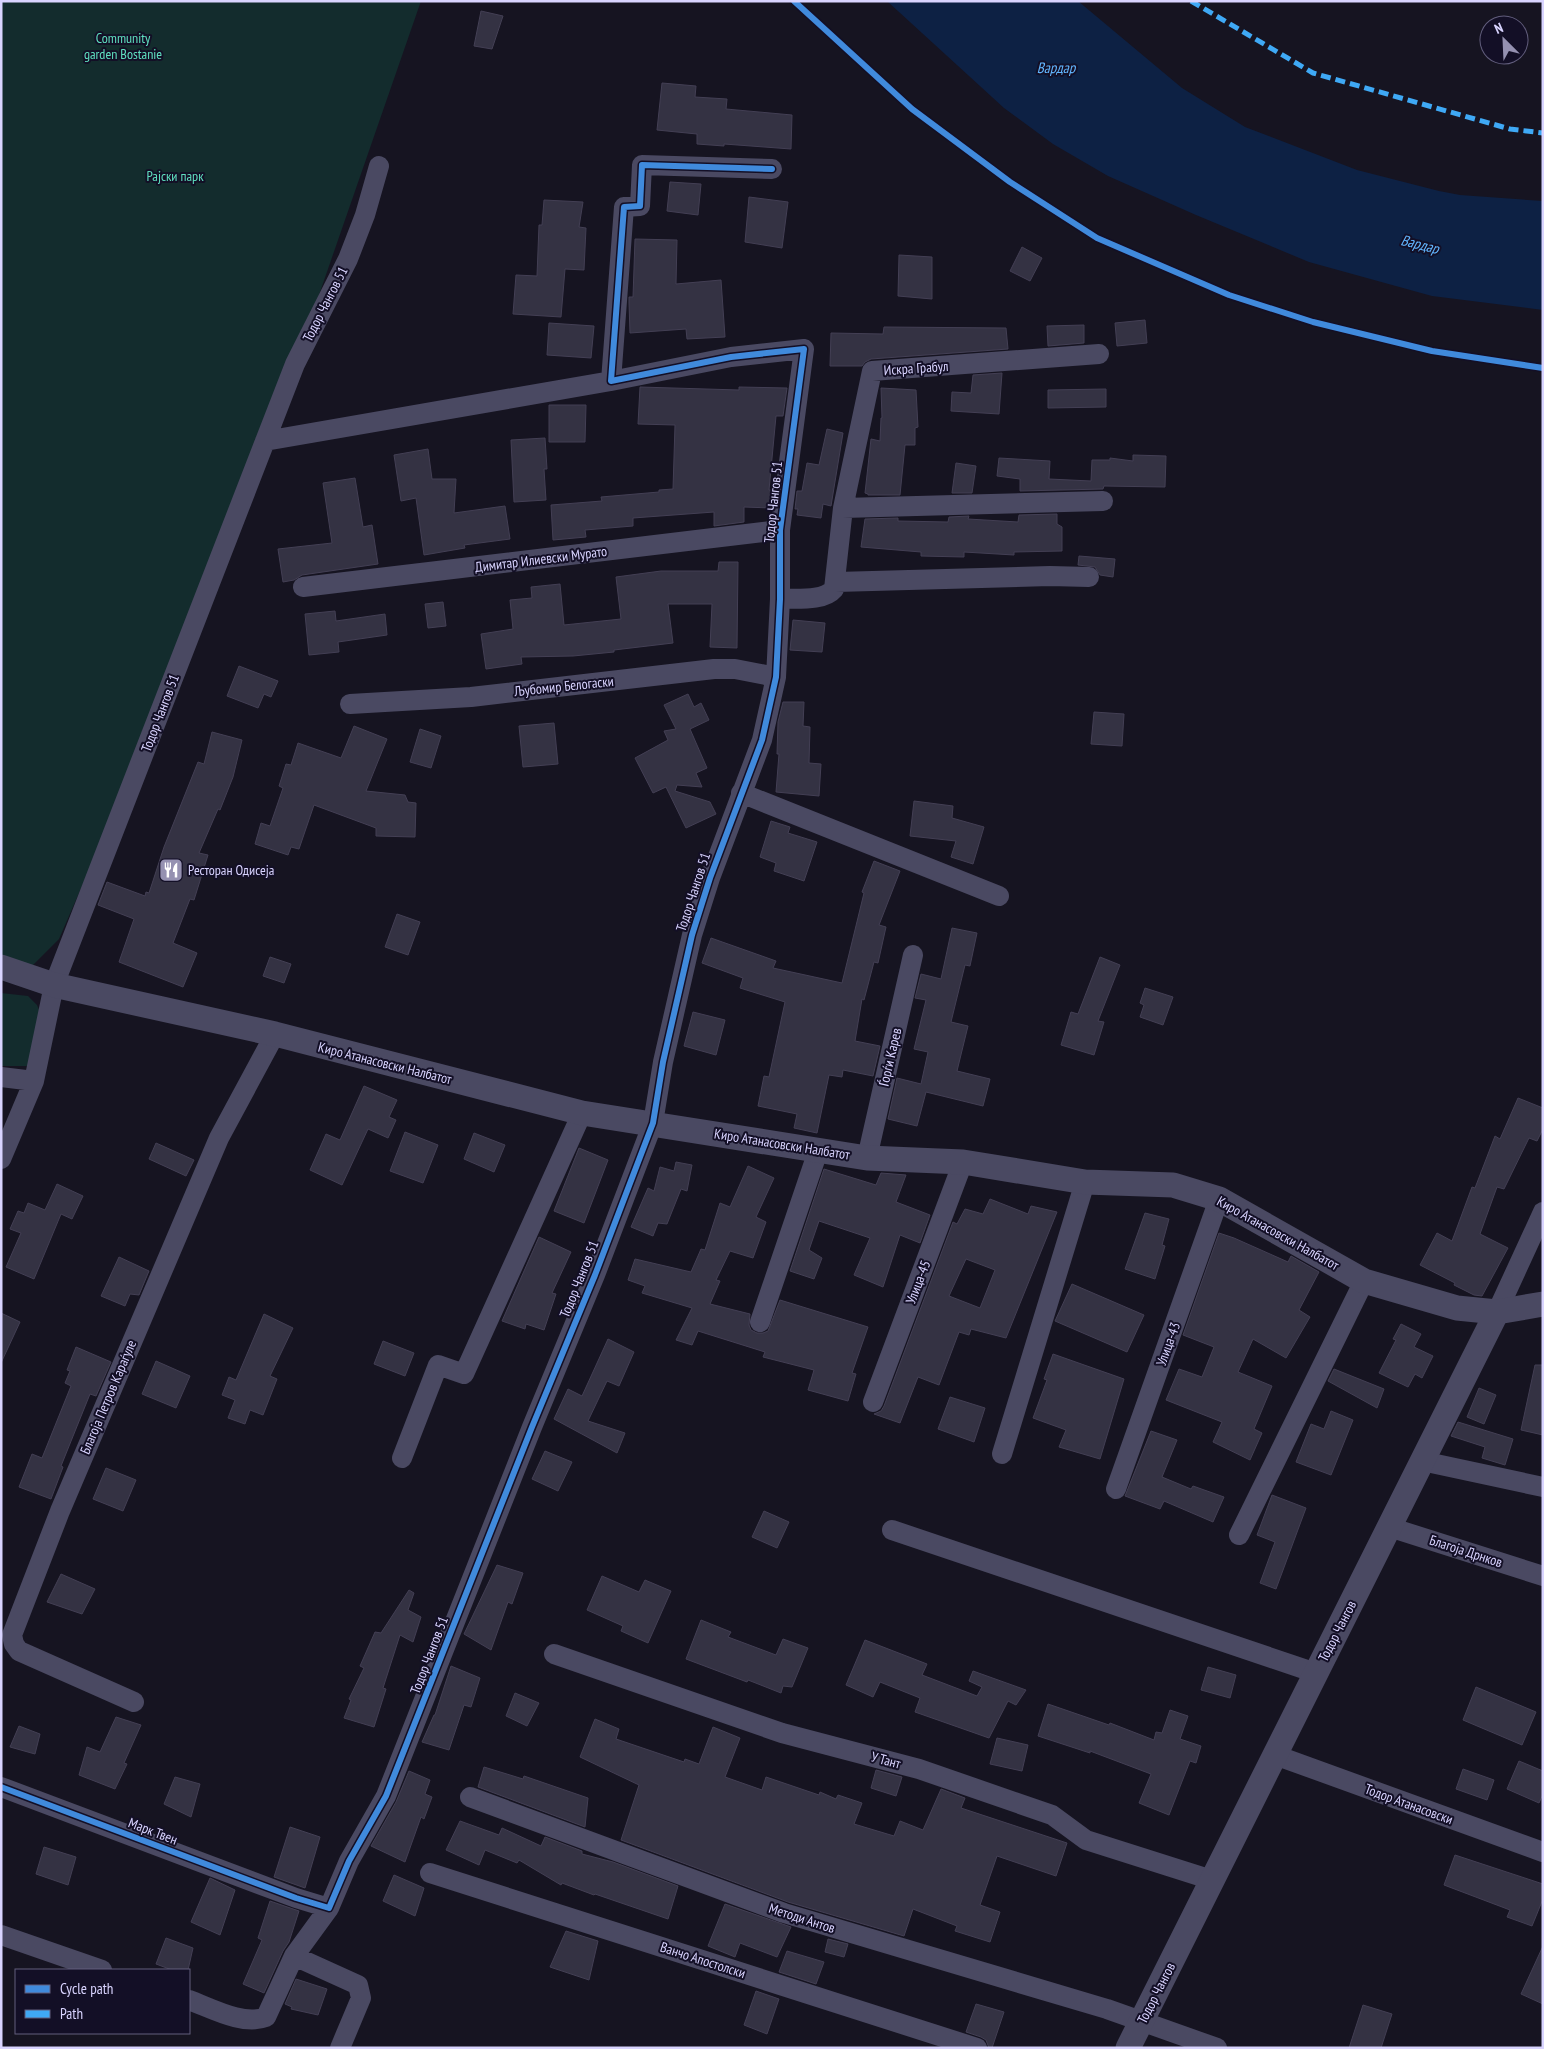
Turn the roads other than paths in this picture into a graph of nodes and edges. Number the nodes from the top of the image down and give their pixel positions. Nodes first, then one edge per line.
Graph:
1 (379, 166) dead end
2 (772, 169) dead end
3 (1099, 354) dead end
4 (611, 381) junction
5 (265, 441) junction
6 (1103, 501) dead end
7 (843, 508) junction
8 (780, 530) junction
9 (1089, 576) dead end
10 (836, 582) junction
11 (303, 587) dead end
12 (780, 599) junction
13 (776, 677) junction
14 (350, 704) dead end
15 (741, 793) junction
16 (999, 896) dead end
17 (913, 955) dead end
18 (1, 967) edge
19 (54, 985) junction
20 (1, 986) edge
21 (275, 1034) junction
22 (1, 1077) edge
23 (34, 1081) junction
24 (582, 1113) junction
25 (653, 1123) junction
26 (818, 1151) junction
27 (867, 1158) junction
28 (1, 1159) edge
29 (963, 1162) junction
30 (1085, 1182) junction
31 (1219, 1199) junction
32 (1543, 1212) edge
33 (1364, 1281) junction
34 (1543, 1304) edge
35 (1497, 1312) junction
36 (760, 1322) dead end
37 (873, 1402) dead end
38 (1002, 1454) dead end
39 (402, 1458) dead end
40 (1422, 1461) junction
41 (1543, 1488) edge
42 (1116, 1489) dead end
43 (1389, 1527) junction
44 (892, 1530) dead end
45 (1239, 1535) dead end
46 (1543, 1576) edge
47 (554, 1654) dead end
48 (1316, 1673) junction
49 (134, 1702) dead end
50 (1274, 1755) junction
51 (1, 1787) edge
52 (470, 1797) dead end
53 (1543, 1852) edge
54 (430, 1872) dead end
55 (1212, 1880) junction
56 (329, 1908) junction
57 (1, 1935) edge
58 (294, 1956) junction
59 (99, 1969) edge
60 (190, 2000) edge
61 (1141, 2022) junction
62 (340, 2048) edge
63 (977, 2048) edge
64 (1128, 2048) edge
65 (1217, 2048) edge

1 - 5 street, Тодор Чангов 51
2 - 4 street
3 - 7 street, Искра Грабул
4 - 5 street, Тодор Чангов 51
4 - 8 street, Тодор Чангов 51
5 - 19 street, Тодор Чангов 51
6 - 7 street
7 - 10 street, Искра Грабул
8 - 11 street, Димитар Илиевски Мурато
8 - 12 street, Тодор Чангов 51
9 - 10 street
10 - 12 street
12 - 13 street, Тодор Чангов 51
13 - 14 street, Љубомир Белогаски
13 - 15 street, Тодор Чангов 51
15 - 16 street
15 - 25 street, Тодор Чангов 51
17 - 27 street, Ѓорѓи Карев
18 - 19 street
19 - 20 street
19 - 21 street, Киро Атанасовски Налбатот
19 - 23 street, Тодор Чангов 51
21 - 24 street, Киро Атанасовски Налбатот
21 - 49 street, Благоја Петров Караѓуле
22 - 23 street
23 - 28 street, Тодор Чангов 51
24 - 25 street, Киро Атанасовски Налбатот
24 - 39 street
25 - 26 street, Киро Атанасовски Налбатот
25 - 56 street, Тодор Чангов 51
26 - 27 street, Киро Атанасовски Налбатот
26 - 36 street
27 - 29 street, Киро Атанасовски Налбатот
29 - 30 street, Киро Атанасовски Налбатот
29 - 37 street, Улица-45
30 - 31 street, Киро Атанасовски Налбатот
30 - 38 street
31 - 33 street, Киро Атанасовски Налбатот
31 - 42 street, Улица-43
32 - 35 street, Тодор Чангов
33 - 35 street, Киро Атанасовски Налбатот
33 - 45 street
34 - 35 street, Киро Атанасовски Налбатот
35 - 40 street, Тодор Чангов
40 - 41 street
40 - 43 street, Тодор Чангов
43 - 46 street, Благоја Дрнков
43 - 48 street, Тодор Чангов
44 - 48 street
47 - 55 street, У Тант
48 - 50 street, Тодор Чангов
50 - 53 street, Тодор Атанасовски
50 - 55 street, Тодор Чангов
51 - 56 street, Марк Твен
52 - 61 street, Методи Антов
54 - 63 street, Ванчо Апостолски
55 - 61 street, Тодор Чангов
56 - 58 street, Тодор Чангов 51
57 - 59 street
58 - 60 street, Тодор Чангов 51
58 - 62 street
61 - 64 street, Тодор Чангов
61 - 65 street

